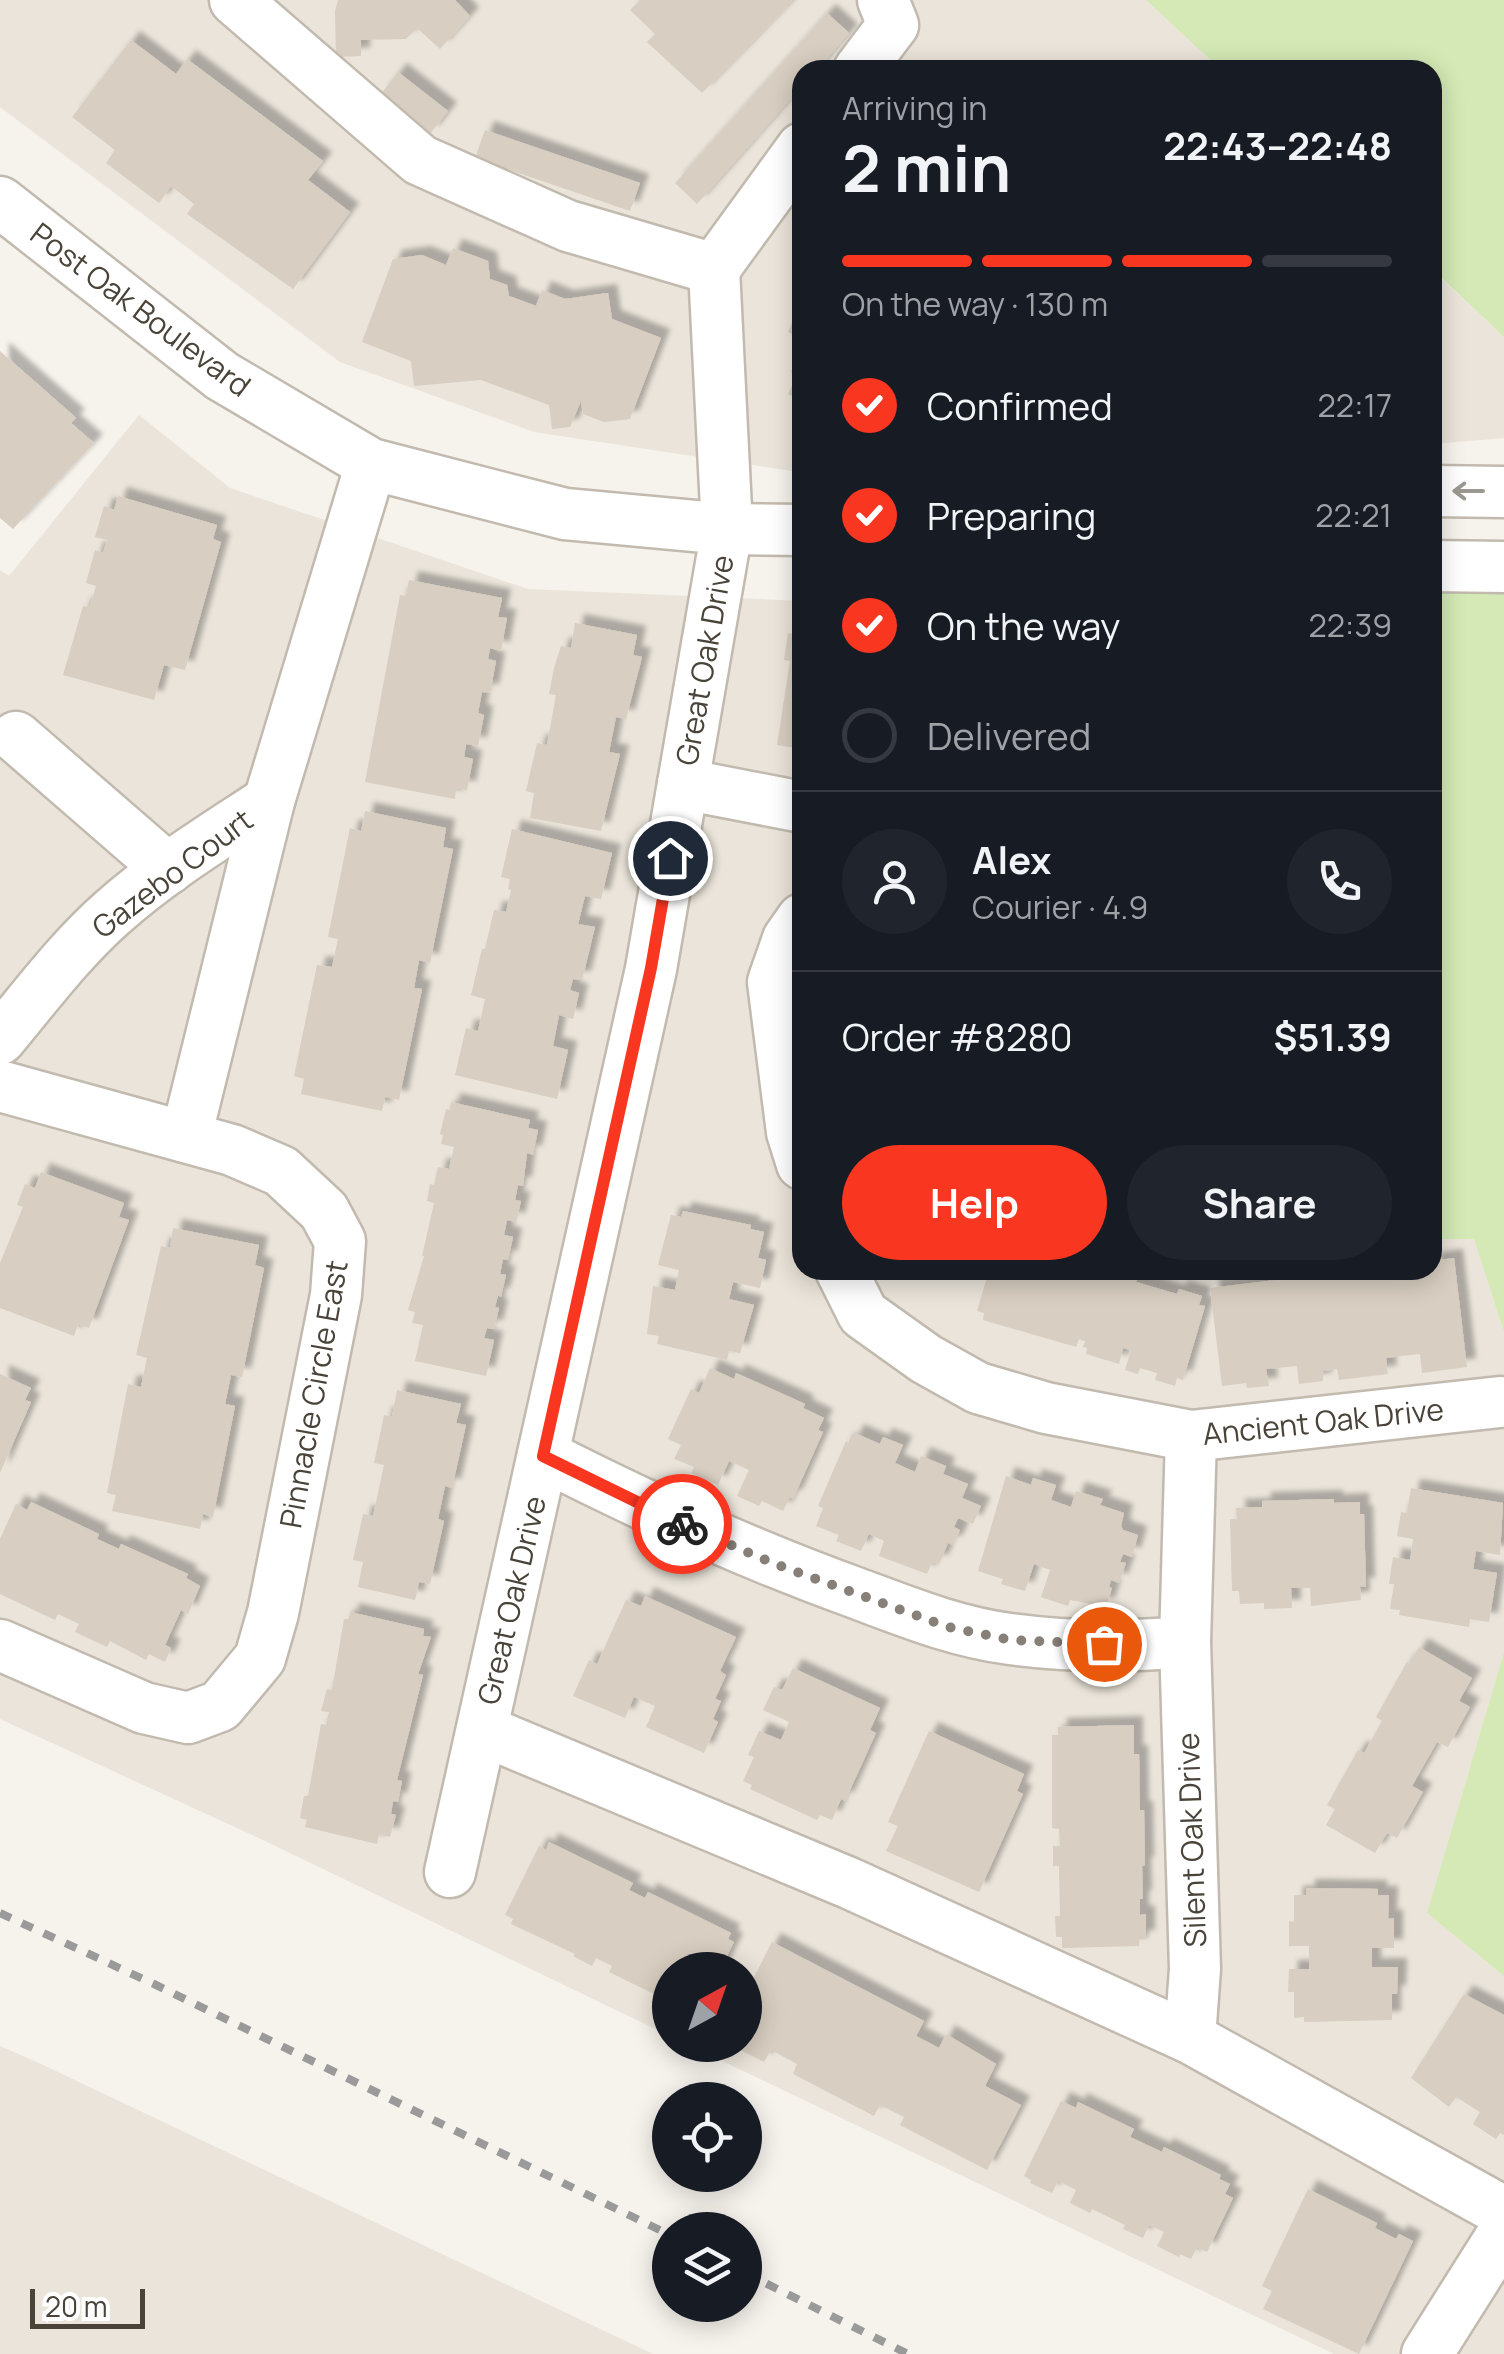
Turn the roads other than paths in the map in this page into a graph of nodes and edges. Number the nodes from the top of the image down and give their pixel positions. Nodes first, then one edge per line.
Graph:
1 (235, 0) edge
2 (884, 0) edge
3 (880, 60) edge
4 (792, 162) edge
5 (0, 202) edge
6 (714, 269) junction
7 (371, 464) junction
8 (1442, 491) edge
9 (1504, 492) edge
10 (727, 528) junction
11 (792, 530) edge
12 (1442, 566) edge
13 (1504, 566) edge
14 (16, 738) dead end
15 (683, 784) junction
16 (269, 801) junction
17 (792, 806) edge
18 (168, 869) junction
19 (792, 933) edge
20 (0, 1040) edge
21 (0, 1086) edge
22 (792, 1132) edge
23 (186, 1137) junction
24 (845, 1280) edge
25 (1500, 1402) dead end
26 (1191, 1436) junction
27 (543, 1456) junction
28 (1184, 1642) junction
29 (0, 1645) edge
30 (482, 1730) junction
31 (450, 1872) dead end
32 (1190, 2038) junction
33 (1504, 2212) edge
34 (1504, 2232) edge
35 (1427, 2354) edge

1 - 6 street
2 - 3 street
4 - 6 street
5 - 7 street, Post Oak Boulevard
6 - 10 street, Great Oak Drive
7 - 10 street, Post Oak Boulevard
7 - 16 street
9 -> 8 street
10 - 11 street, Post Oak Boulevard
10 - 15 street, Great Oak Drive
12 - 13 street
14 - 18 street
15 - 17 street
15 - 27 street, Great Oak Drive
16 - 18 street, Gazebo Court
16 - 23 street
18 - 20 street, Gazebo Court
19 - 22 street
21 - 23 street
23 - 29 street, Pinnacle Circle East
24 - 26 street, Ancient Oak Drive
25 - 26 street, Ancient Oak Drive
26 - 28 street, Silent Oak Drive
27 - 28 street
27 - 30 street, Great Oak Drive
28 - 32 street, Silent Oak Drive
30 - 31 street, Great Oak Drive
30 - 32 street, Great Oak Drive
32 - 33 street, Great Oak Drive
34 - 35 street

